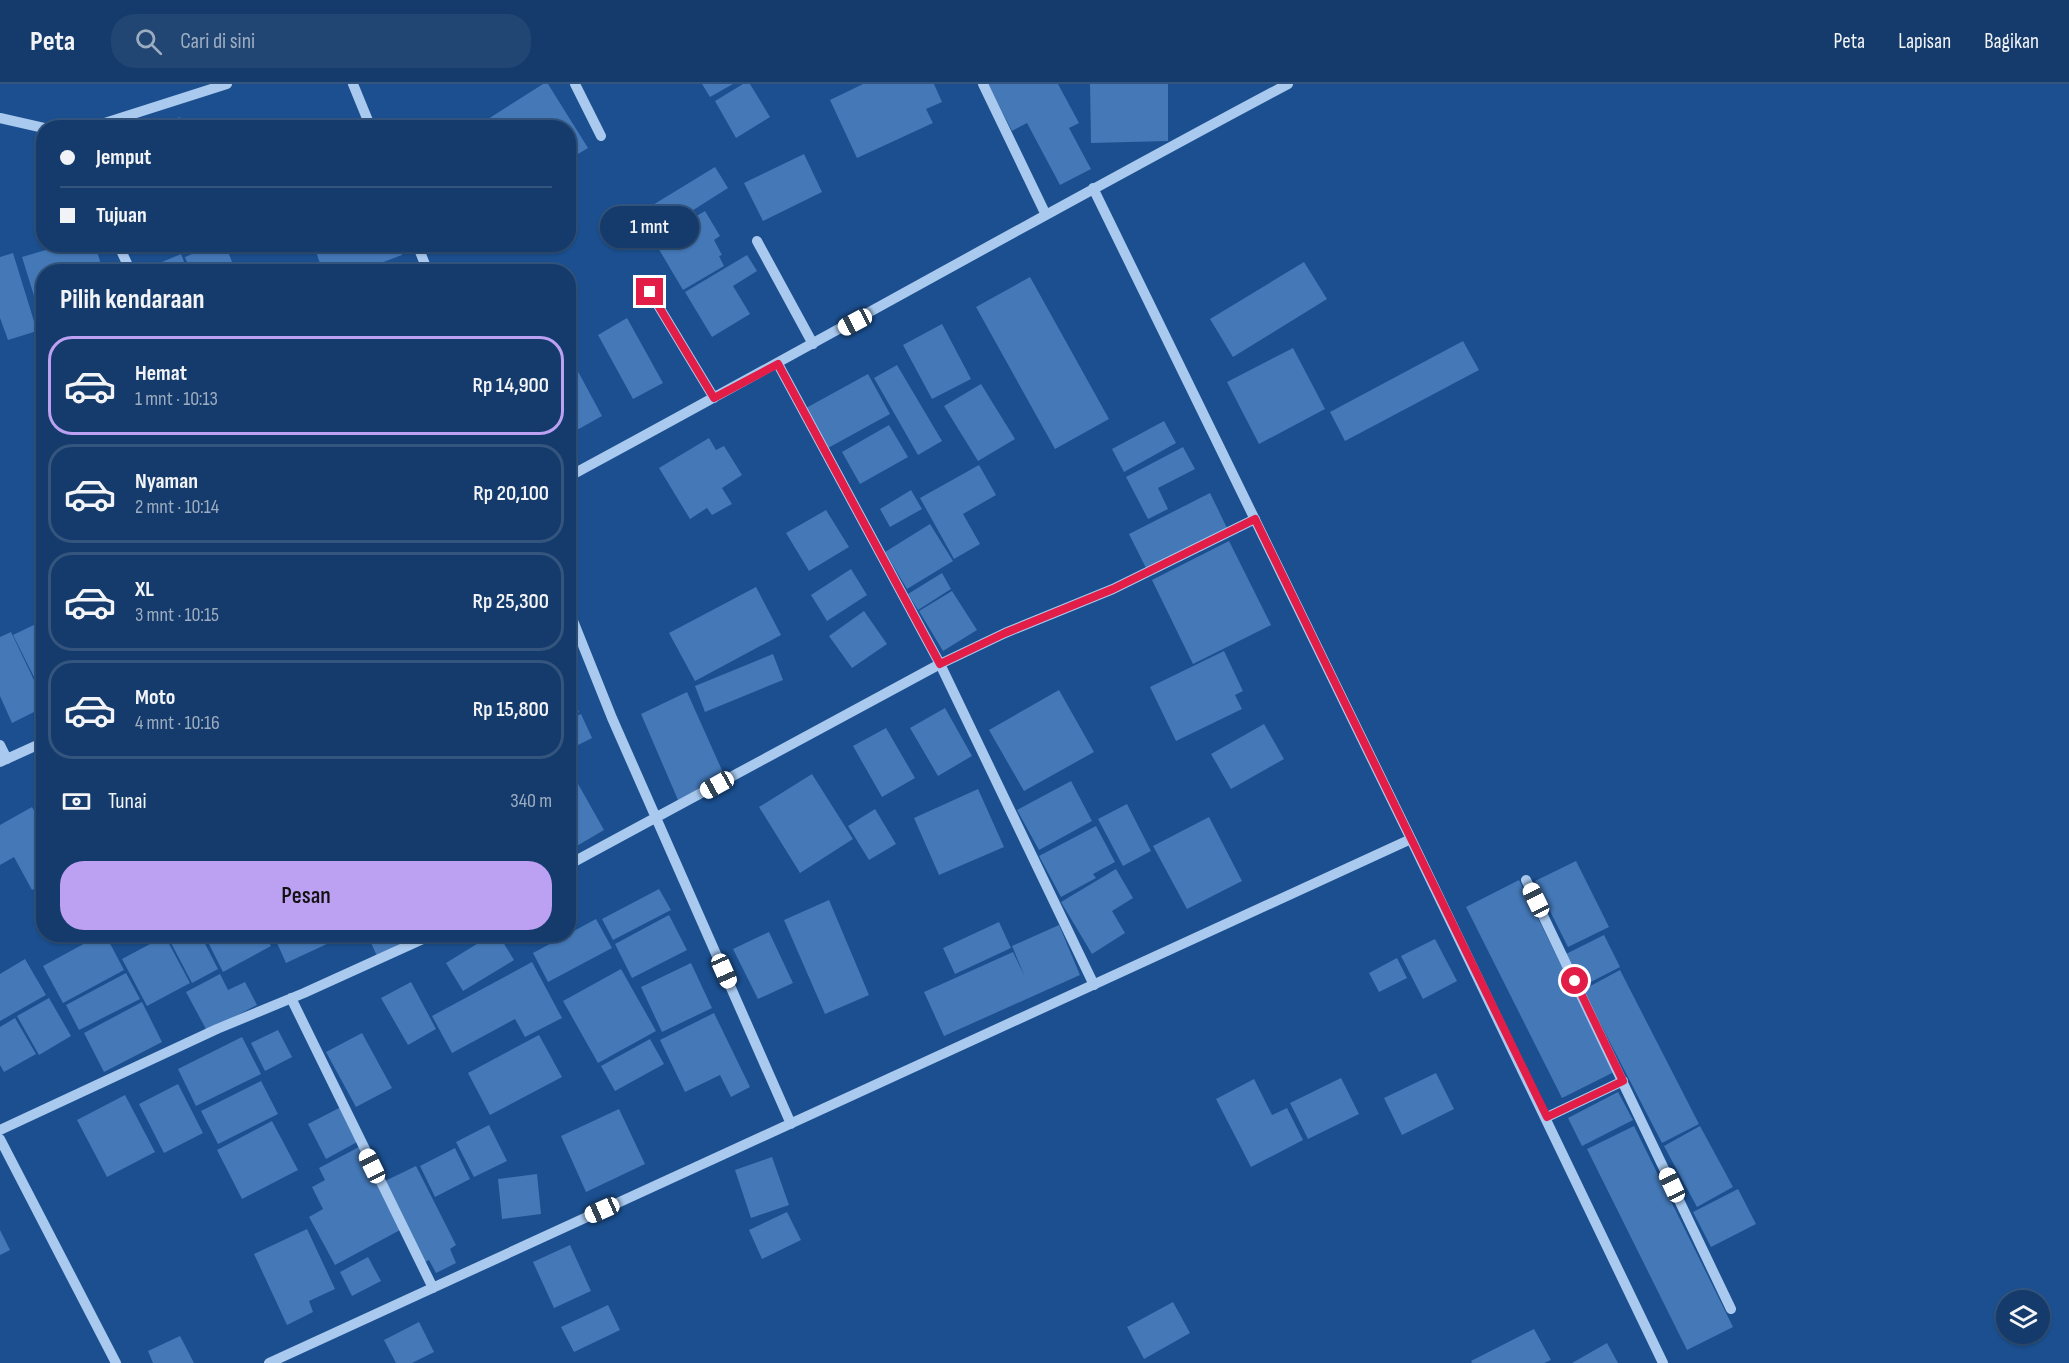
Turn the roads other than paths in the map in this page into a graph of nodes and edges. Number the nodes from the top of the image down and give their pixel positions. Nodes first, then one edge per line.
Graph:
1 (227, 84) edge
2 (353, 84) edge
3 (575, 84) edge
4 (983, 84) edge
5 (1288, 84) edge
6 (0, 118) edge
7 (113, 120) edge
8 (368, 120) edge
9 (36, 126) edge
10 (601, 136) dead end
11 (1093, 188) junction
12 (1046, 214) junction
13 (757, 241) dead end
14 (650, 292) dead end
15 (813, 344) junction
16 (778, 364) junction
17 (714, 398) junction
18 (576, 473) edge
19 (1255, 519) junction
20 (576, 627) edge
21 (940, 664) junction
22 (0, 745) edge
23 (36, 746) edge
24 (3, 761) edge
25 (657, 819) junction
26 (1412, 840) junction
27 (576, 861) edge
28 (1526, 880) dead end
29 (416, 942) edge
30 (1094, 985) junction
31 (291, 998) junction
32 (1623, 1081) junction
33 (1547, 1117) junction
34 (791, 1124) junction
35 (0, 1130) edge
36 (0, 1139) edge
37 (433, 1288) junction
38 (1731, 1309) dead end
39 (116, 1363) edge
40 (269, 1363) edge
41 (1663, 1363) edge

1 - 7 street
2 - 8 street
3 - 10 street
4 - 12 street
5 - 11 street
6 - 9 street
11 - 12 street
11 - 19 street
12 - 15 street
13 - 15 street
14 - 17 street
15 - 16 street
16 - 17 street
16 - 21 street
17 - 18 street
19 - 21 street
19 - 26 street
20 - 25 street
21 - 25 street
21 - 30 street
22 - 24 street
23 - 24 street
25 - 27 street
25 - 34 street
26 - 30 street
26 - 33 street
28 - 32 street
29 - 31 street
30 - 34 street
31 - 35 street
31 - 37 street
32 - 33 street
32 - 38 street
33 - 41 street
34 - 37 street
36 - 39 street
37 - 40 street

